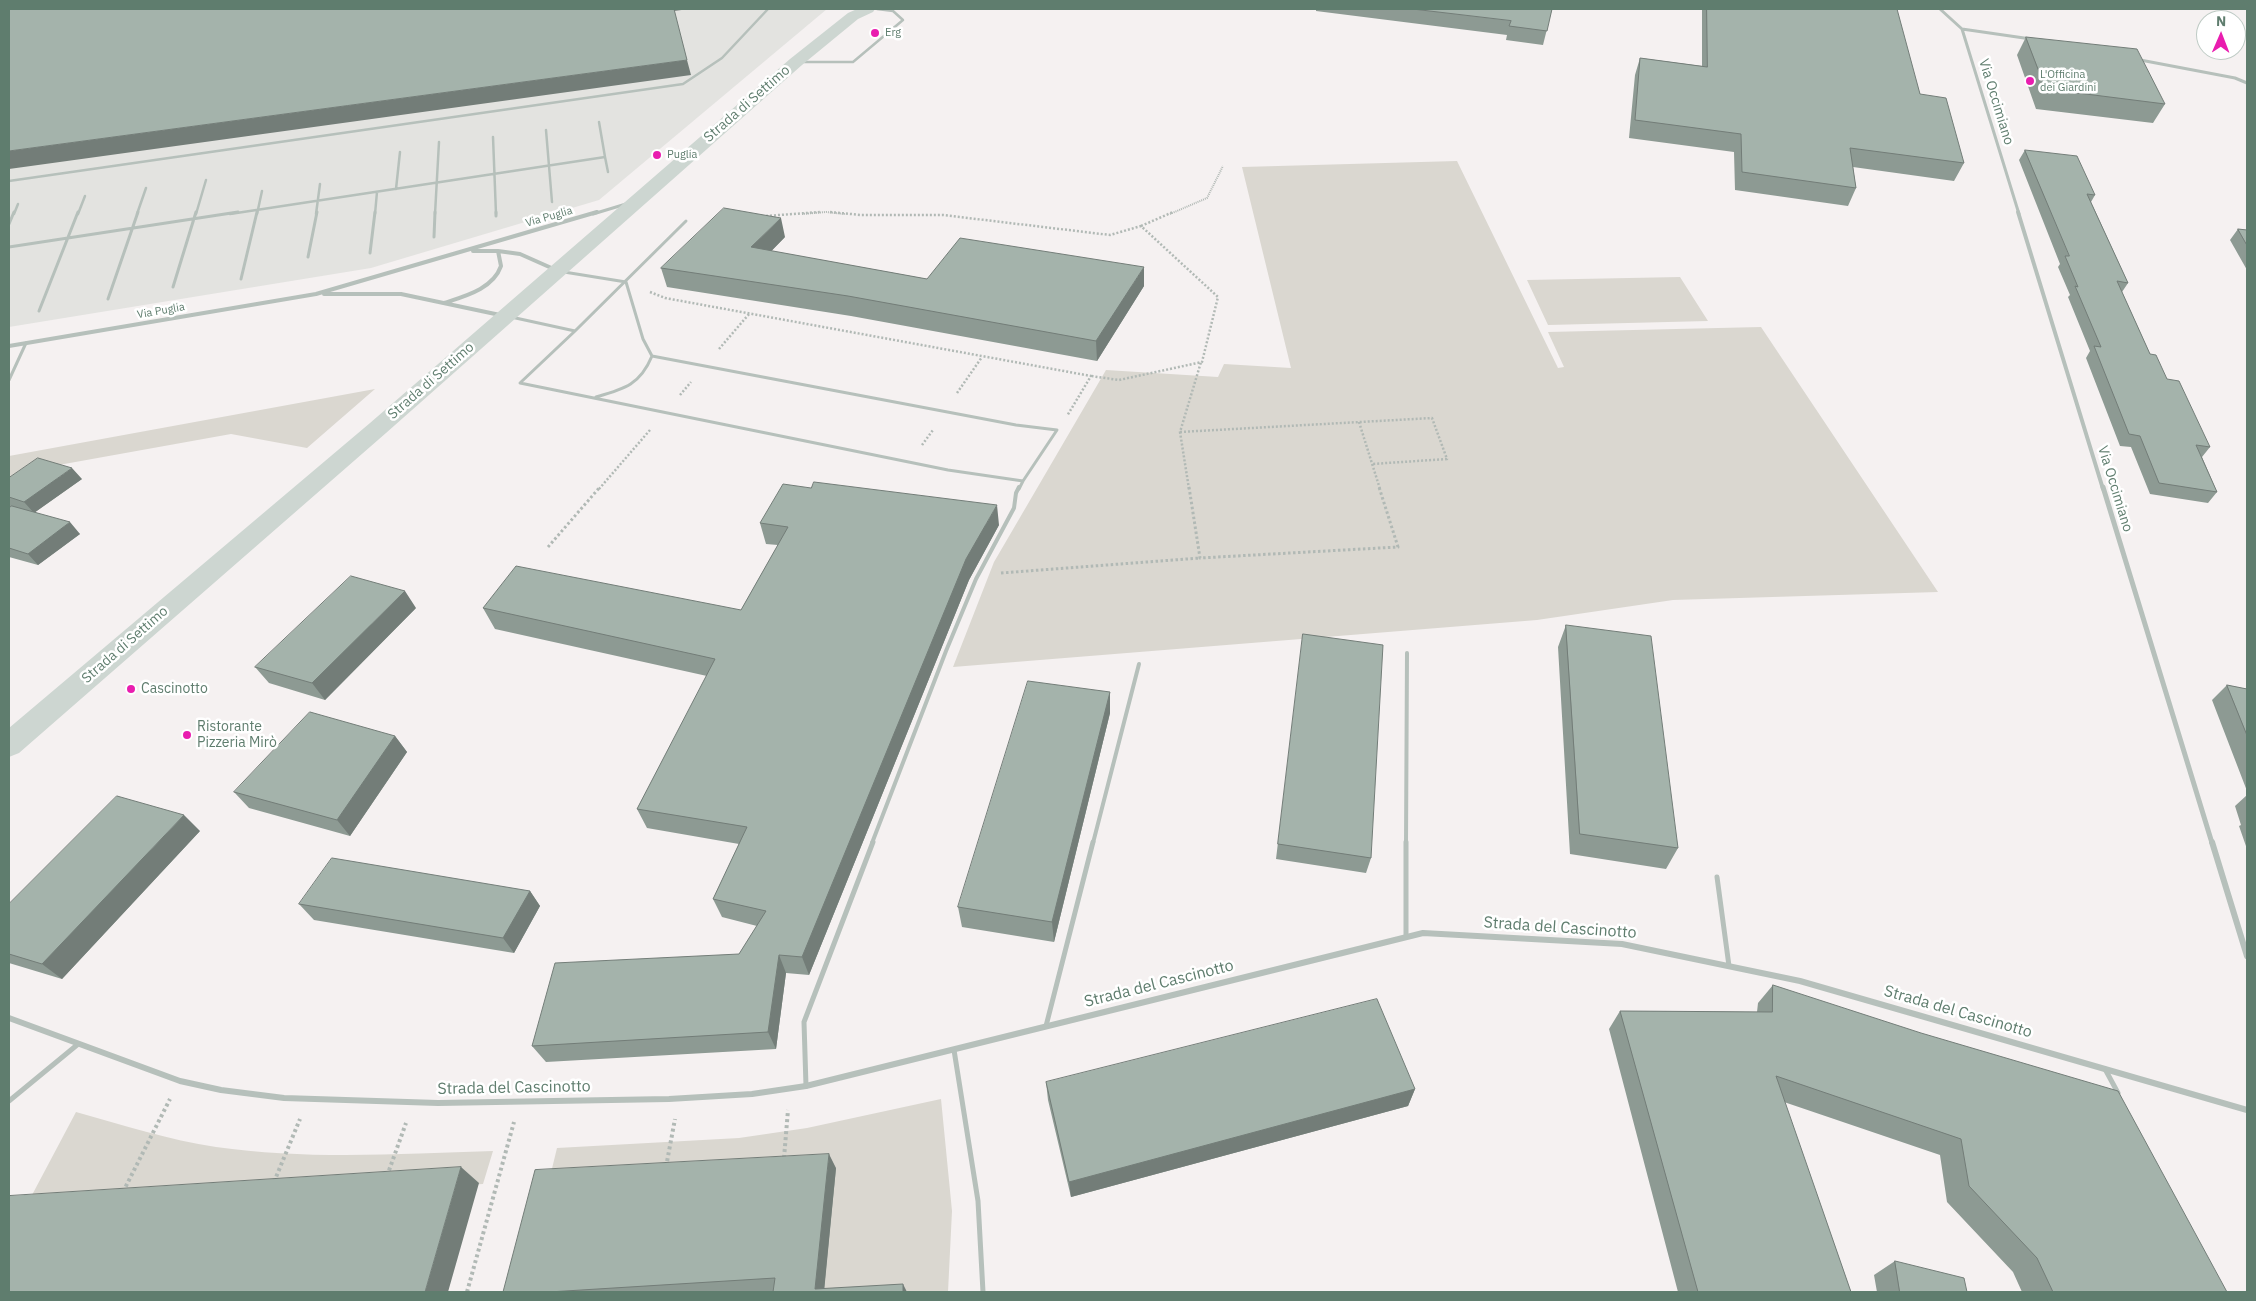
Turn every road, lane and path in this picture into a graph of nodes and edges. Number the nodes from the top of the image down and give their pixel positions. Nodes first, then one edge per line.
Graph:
1 (768, 9) edge
2 (868, 9) edge
3 (877, 9) edge
4 (1940, 9) edge
5 (854, 12) edge
6 (1962, 30) junction
7 (2036, 40) edge
8 (2130, 58) edge
9 (796, 62) junction
10 (2247, 83) edge
11 (599, 122) dead end
12 (546, 130) dead end
13 (493, 137) dead end
14 (439, 142) dead end
15 (400, 152) dead end
16 (605, 157) junction
17 (549, 166) junction
18 (1223, 166) dead end
19 (608, 172) dead end
20 (494, 174) junction
21 (206, 180) dead end
22 (9, 181) edge
23 (436, 182) junction
24 (320, 184) dead end
25 (146, 188) dead end
26 (396, 189) junction
27 (262, 191) dead end
28 (377, 192) junction
29 (85, 196) dead end
30 (319, 200) junction
31 (636, 201) junction
32 (552, 202) dead end
33 (18, 204) dead end
34 (257, 210) junction
35 (496, 216) dead end
36 (760, 216) edge
37 (196, 219) junction
38 (686, 221) dead end
39 (9, 224) edge
40 (1141, 226) junction
41 (131, 229) junction
42 (434, 237) dead end
43 (68, 238) junction
44 (9, 247) edge
45 (468, 250) junction
46 (498, 251) junction
47 (370, 253) dead end
48 (308, 258) dead end
49 (558, 270) junction
50 (241, 278) dead end
51 (626, 282) junction
52 (173, 287) dead end
53 (316, 294) junction
54 (108, 299) dead end
55 (443, 303) junction
56 (39, 311) dead end
57 (506, 316) junction
58 (575, 331) junction
59 (26, 343) junction
60 (9, 346) edge
61 (652, 356) junction
62 (1202, 362) junction
63 (1091, 376) junction
64 (9, 380) edge
65 (594, 398) junction
66 (1359, 422) junction
67 (1057, 430) junction
68 (1180, 432) junction
69 (1372, 464) junction
70 (1023, 481) junction
71 (1200, 558) junction
72 (978, 575) junction
73 (1407, 653) dead end
74 (1139, 664) dead end
75 (9, 745) edge
76 (1717, 877) dead end
77 (1406, 937) junction
78 (2247, 956) edge
79 (1729, 966) junction
80 (9, 1018) edge
81 (1046, 1026) junction
82 (77, 1044) junction
83 (954, 1050) junction
84 (2105, 1069) junction
85 (180, 1081) junction
86 (806, 1086) junction
87 (790, 1089) junction
88 (679, 1098) junction
89 (309, 1100) junction
90 (9, 1101) edge
91 (520, 1102) junction
92 (2123, 1103) edge
93 (413, 1104) junction
94 (2247, 1110) edge
95 (784, 1163) edge
96 (666, 1169) edge
97 (386, 1181) edge
98 (272, 1188) edge
99 (120, 1198) edge
100 (467, 1292) edge
101 (983, 1292) edge

1 - 22 lane
2 - 5 main road, Strada di Settimo
3 - 9 lane
4 - 6 street
5 - 9 main road, Strada di Settimo
6 - 7 street
6 - 78 street, Via Occimiano
8 - 10 street
9 - 31 main road, Strada di Settimo
11 - 16 lane
12 - 17 lane
13 - 20 lane
14 - 23 lane
15 - 26 lane
16 - 17 lane
16 - 19 lane
17 - 20 lane
17 - 32 lane
18 - 40 path
20 - 23 lane
20 - 35 lane
21 - 37 lane
23 - 26 lane
23 - 42 lane
24 - 30 lane
25 - 41 lane
26 - 28 lane
27 - 34 lane
28 - 30 lane
28 - 47 lane
29 - 43 lane
30 - 34 lane
30 - 48 lane
31 - 45 street, Via Puglia
31 - 49 main road, Strada di Settimo
33 - 39 lane
34 - 37 lane
34 - 50 lane
36 - 40 path
37 - 41 lane
37 - 52 lane
38 - 51 lane
40 - 62 path
41 - 43 lane
41 - 54 lane
43 - 44 lane
43 - 56 lane
45 - 46 street, Via Puglia
45 - 53 street, Via Puglia
46 - 49 street, Via Puglia
46 - 55 street
49 - 51 lane
49 - 57 main road, Strada di Settimo
51 - 58 lane
51 - 61 lane
51 - 63 path
53 - 55 street, Via Puglia
53 - 59 street, Via Puglia
55 - 57 street, Via Puglia
57 - 58 lane
57 - 75 main road, Strada di Settimo
58 - 65 lane
59 - 60 street, Via Puglia
59 - 64 lane
61 - 65 lane
61 - 67 lane
62 - 63 path
62 - 68 path
63 - 67 path
65 - 70 lane
66 - 68 path
66 - 69 path
66 - 69 path
67 - 70 lane
68 - 71 path
69 - 71 path
70 - 72 lane
71 - 72 path
72 - 86 lane
73 - 77 lane
74 - 81 lane
76 - 79 lane
77 - 79 street, Strada del Cascinotto
77 - 81 street, Strada del Cascinotto
79 - 84 street, Strada del Cascinotto
80 - 82 street, Strada del Cascinotto
81 - 83 street, Strada del Cascinotto
82 - 85 street, Strada del Cascinotto
82 - 90 lane
83 - 86 street, Strada del Cascinotto
83 - 101 lane
84 - 92 lane
84 - 94 street, Strada del Cascinotto
85 - 89 street, Strada del Cascinotto
85 - 99 path
86 - 87 street, Strada del Cascinotto
87 - 88 street, Strada del Cascinotto
87 - 95 path
88 - 91 street, Strada del Cascinotto
88 - 96 path
89 - 93 street, Strada del Cascinotto
89 - 98 path
91 - 93 street, Strada del Cascinotto
91 - 100 path
93 - 97 path

